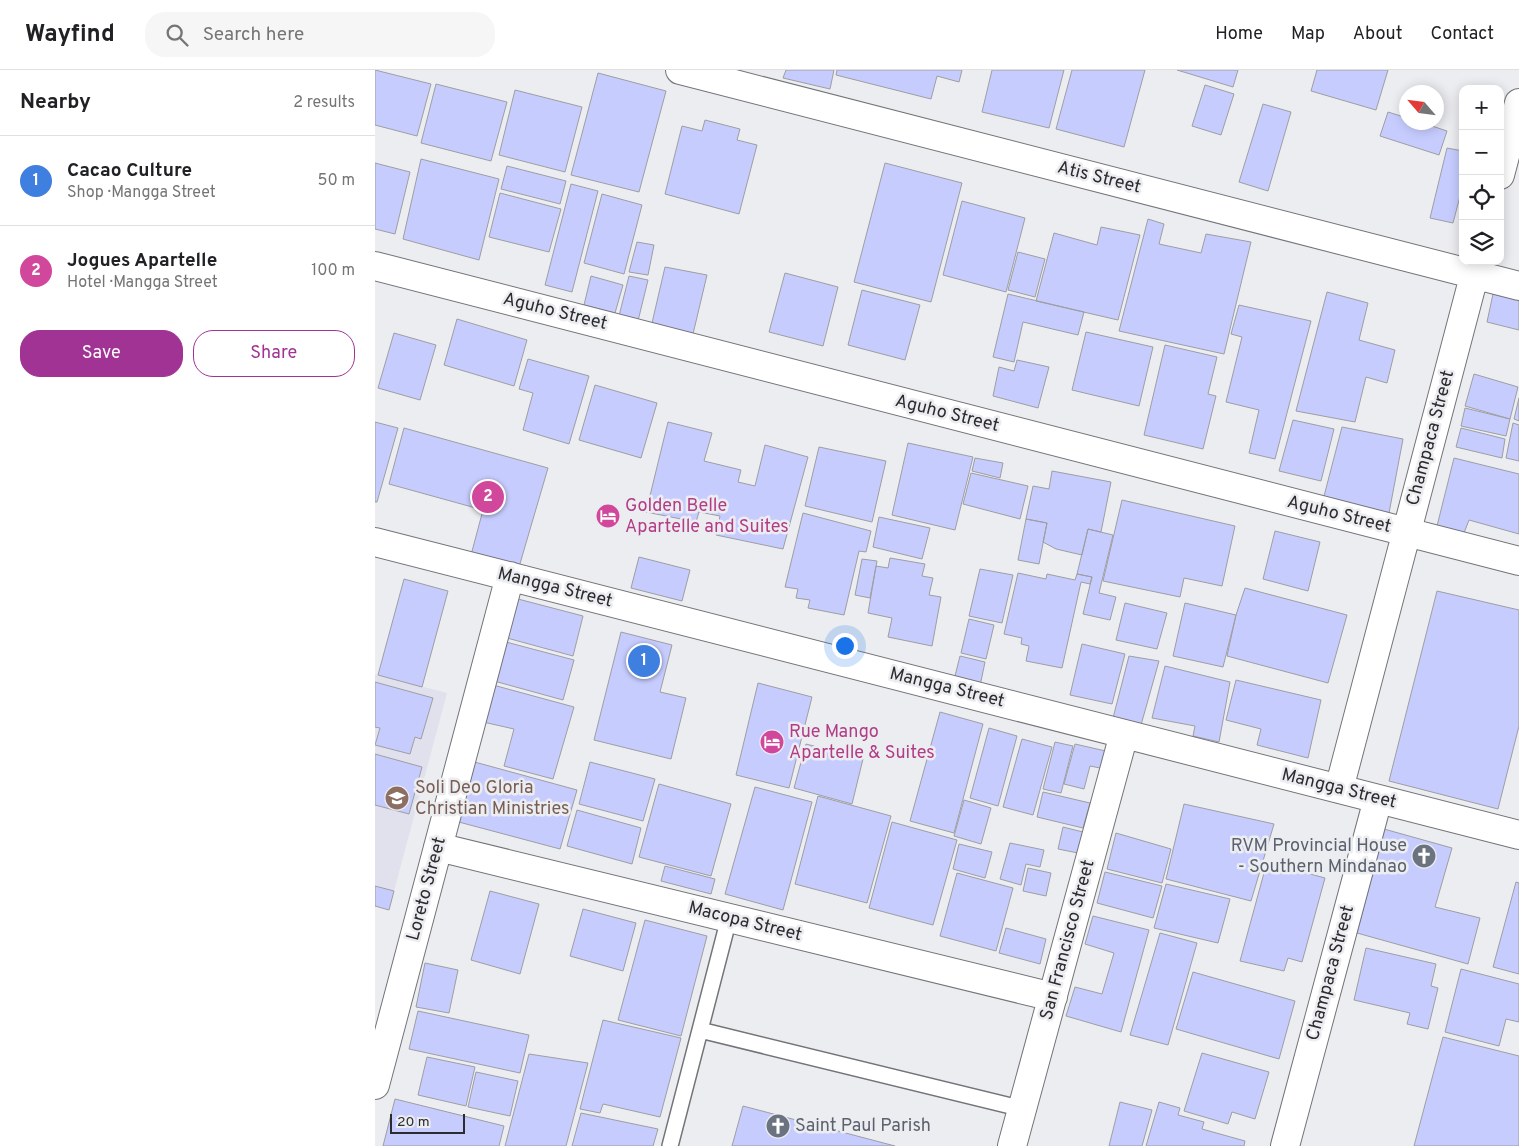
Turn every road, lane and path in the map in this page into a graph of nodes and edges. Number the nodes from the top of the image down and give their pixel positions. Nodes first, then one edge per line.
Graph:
1 (680, 70) edge
2 (1519, 103) edge
3 (1504, 160) edge
4 (375, 266) edge
5 (1476, 268) edge
6 (1519, 286) edge
7 (1407, 532) junction
8 (375, 542) edge
9 (1519, 561) edge
10 (510, 576) junction
11 (1125, 734) junction
12 (1339, 789) junction
13 (1377, 799) junction
14 (1519, 835) edge
15 (438, 847) junction
16 (729, 918) junction
17 (1053, 997) junction
18 (700, 1030) junction
19 (375, 1085) edge
20 (1023, 1109) junction
21 (669, 1146) edge
22 (1012, 1146) edge
23 (1285, 1146) edge

1 - 5 street, Atis Street
2 - 3 street
4 - 7 street, Aguho Street
5 - 6 street, Atis Street
5 - 7 street, Champaca Street
7 - 9 street, Aguho Street
7 - 12 street, Champaca Street
8 - 10 street, Mangga Street
10 - 11 street, Mangga Street
10 - 15 street, Loreto Street
11 - 12 street, Mangga Street
11 - 17 street, San Francisco Street
12 - 13 street, Mangga Street
13 - 14 street, Mangga Street
13 - 23 street, Champaca Street
15 - 16 street, Macopa Street
15 - 19 street, Loreto Street
16 - 17 street, Macopa Street
16 - 18 lane
17 - 20 street, San Francisco Street
18 - 20 lane
18 - 21 lane
20 - 22 street, San Francisco Street

